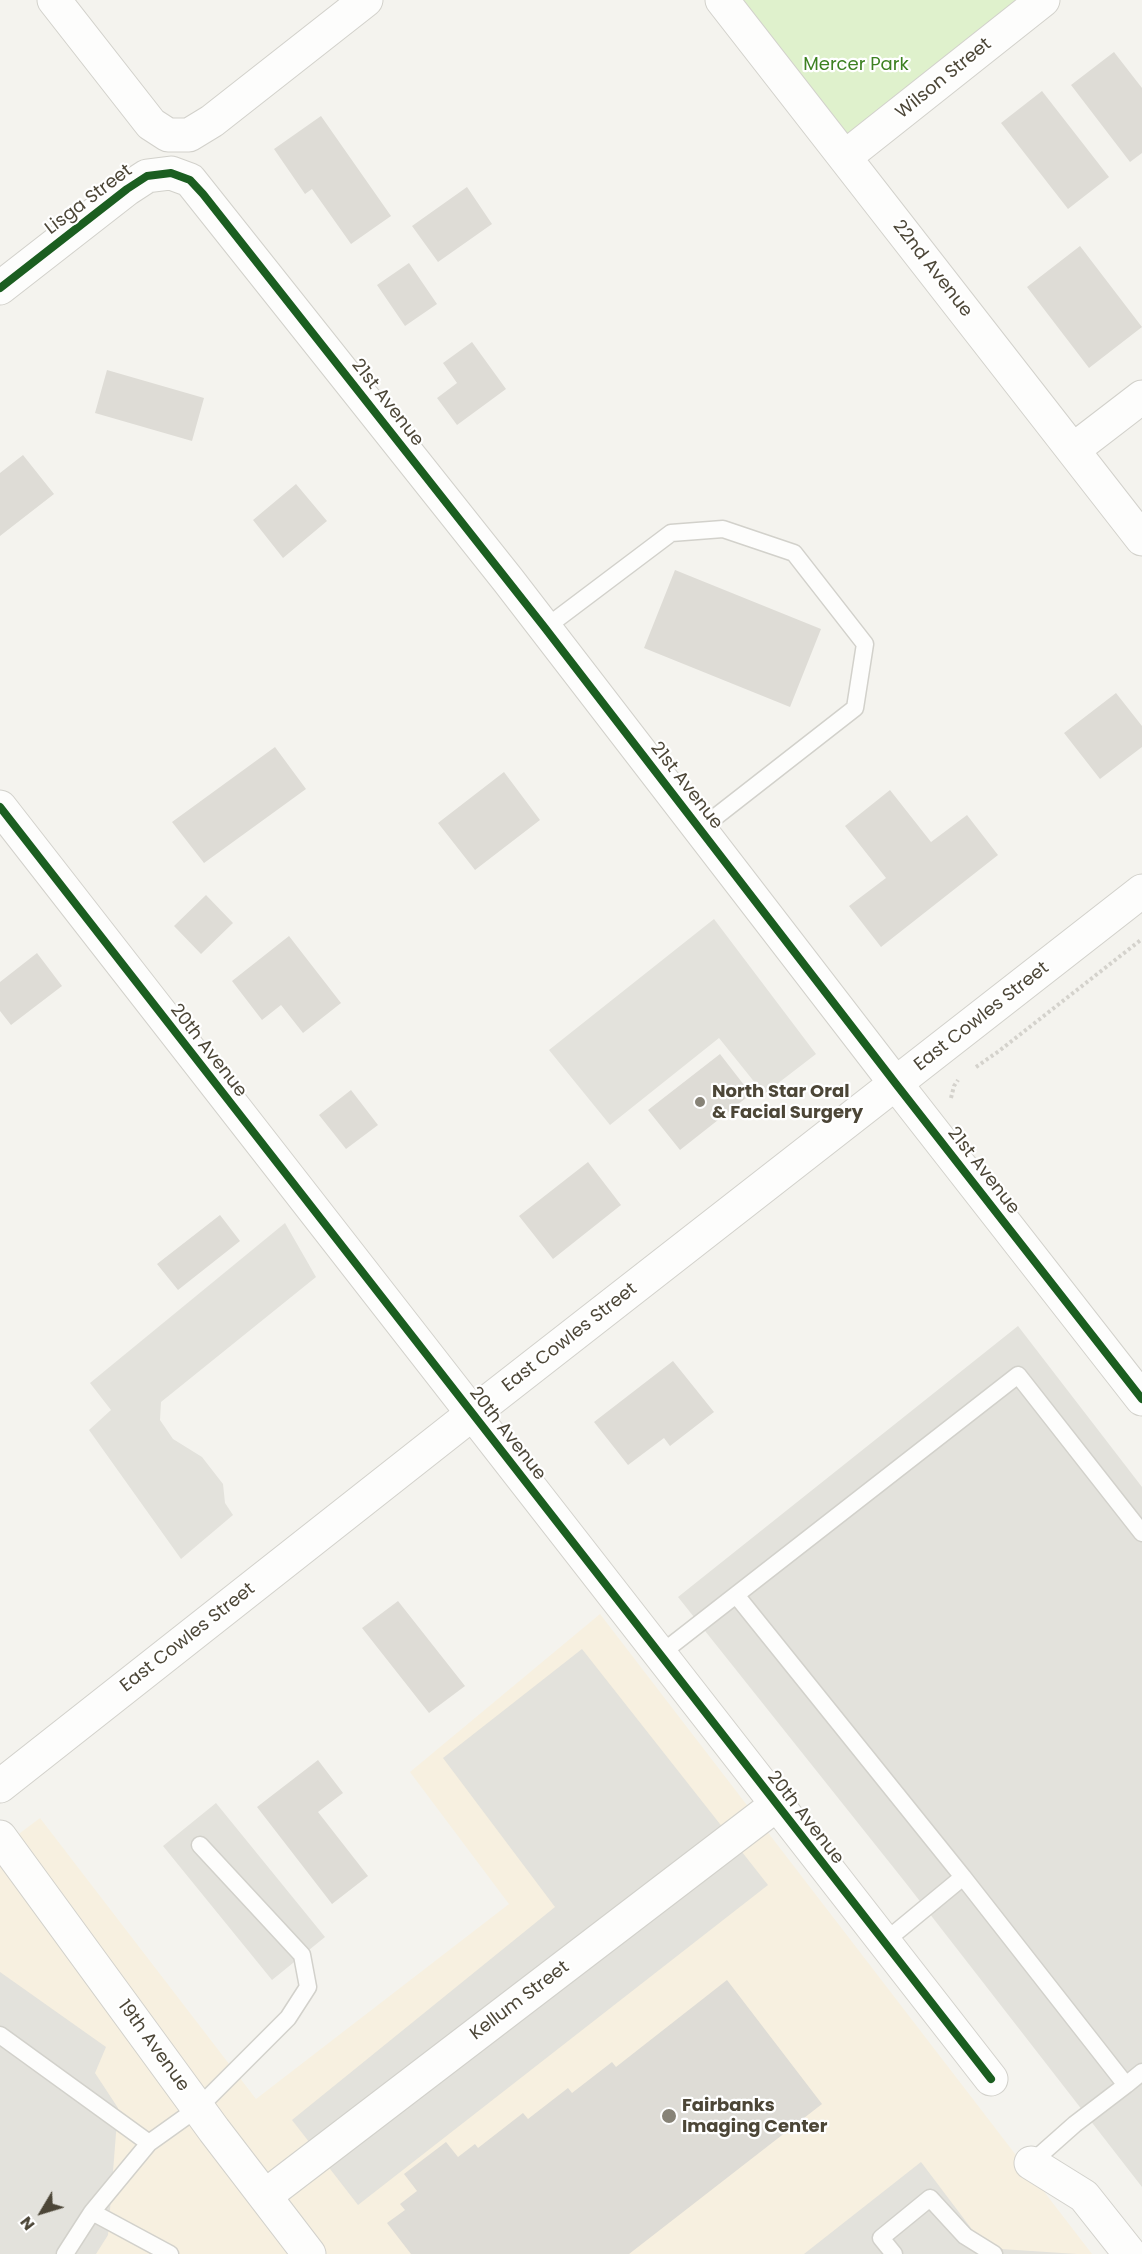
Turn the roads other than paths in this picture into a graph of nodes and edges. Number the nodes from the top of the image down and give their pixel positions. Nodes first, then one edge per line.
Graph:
1 (54, 0) edge
2 (366, 0) edge
3 (722, 0) edge
4 (1043, 0) edge
5 (845, 158) junction
6 (203, 194) joint
7 (0, 288) edge
8 (1142, 398) edge
9 (1073, 450) junction
10 (1142, 539) edge
11 (545, 628) junction
12 (0, 807) edge
13 (700, 829) junction
14 (1142, 891) edge
15 (896, 1084) junction
16 (1142, 1399) edge
17 (472, 1414) junction
18 (1142, 1533) edge
19 (736, 1595) junction
20 (659, 1655) junction
21 (0, 1786) edge
22 (776, 1804) junction
23 (0, 1837) edge
24 (200, 1845) dead end
25 (963, 1877) junction
26 (883, 1942) junction
27 (0, 2035) edge
28 (1142, 2072) edge
29 (991, 2079) dead end
30 (1126, 2085) junction
31 (198, 2108) junction
32 (149, 2143) junction
33 (1031, 2163) joint
34 (265, 2196) junction
35 (92, 2212) junction
36 (65, 2254) edge
37 (170, 2254) edge
38 (309, 2254) edge
39 (894, 2254) edge
40 (994, 2254) edge
41 (1130, 2254) edge

1 - 2 street
3 - 5 street, 22nd Avenue
4 - 5 street, Wilson Street
5 - 9 street, 22nd Avenue
6 - 7 street, Lisga Street
6 - 11 street, 21st Avenue
8 - 9 street
9 - 10 street, 22nd Avenue
11 - 13 street, 21st Avenue
11 - 13 lane
12 - 17 street, 20th Avenue
13 - 15 street, 21st Avenue
14 - 15 street, East Cowles Street
15 - 16 street, 21st Avenue
15 - 17 street, East Cowles Street
17 - 20 street, 20th Avenue
17 - 21 street, East Cowles Street
18 - 19 lane
19 - 20 lane
19 - 25 lane
20 - 22 street, 20th Avenue
22 - 26 street, 20th Avenue
22 - 34 street, Kellum Street
23 - 31 street, 19th Avenue
24 - 31 lane
25 - 26 lane
25 - 30 lane
26 - 29 street, 20th Avenue
27 - 32 lane
28 - 30 lane
30 - 33 lane
31 - 32 lane
31 - 34 street, 19th Avenue
32 - 35 lane
33 - 41 street
34 - 38 street, 19th Avenue
35 - 36 lane
35 - 37 lane
39 - 40 lane

